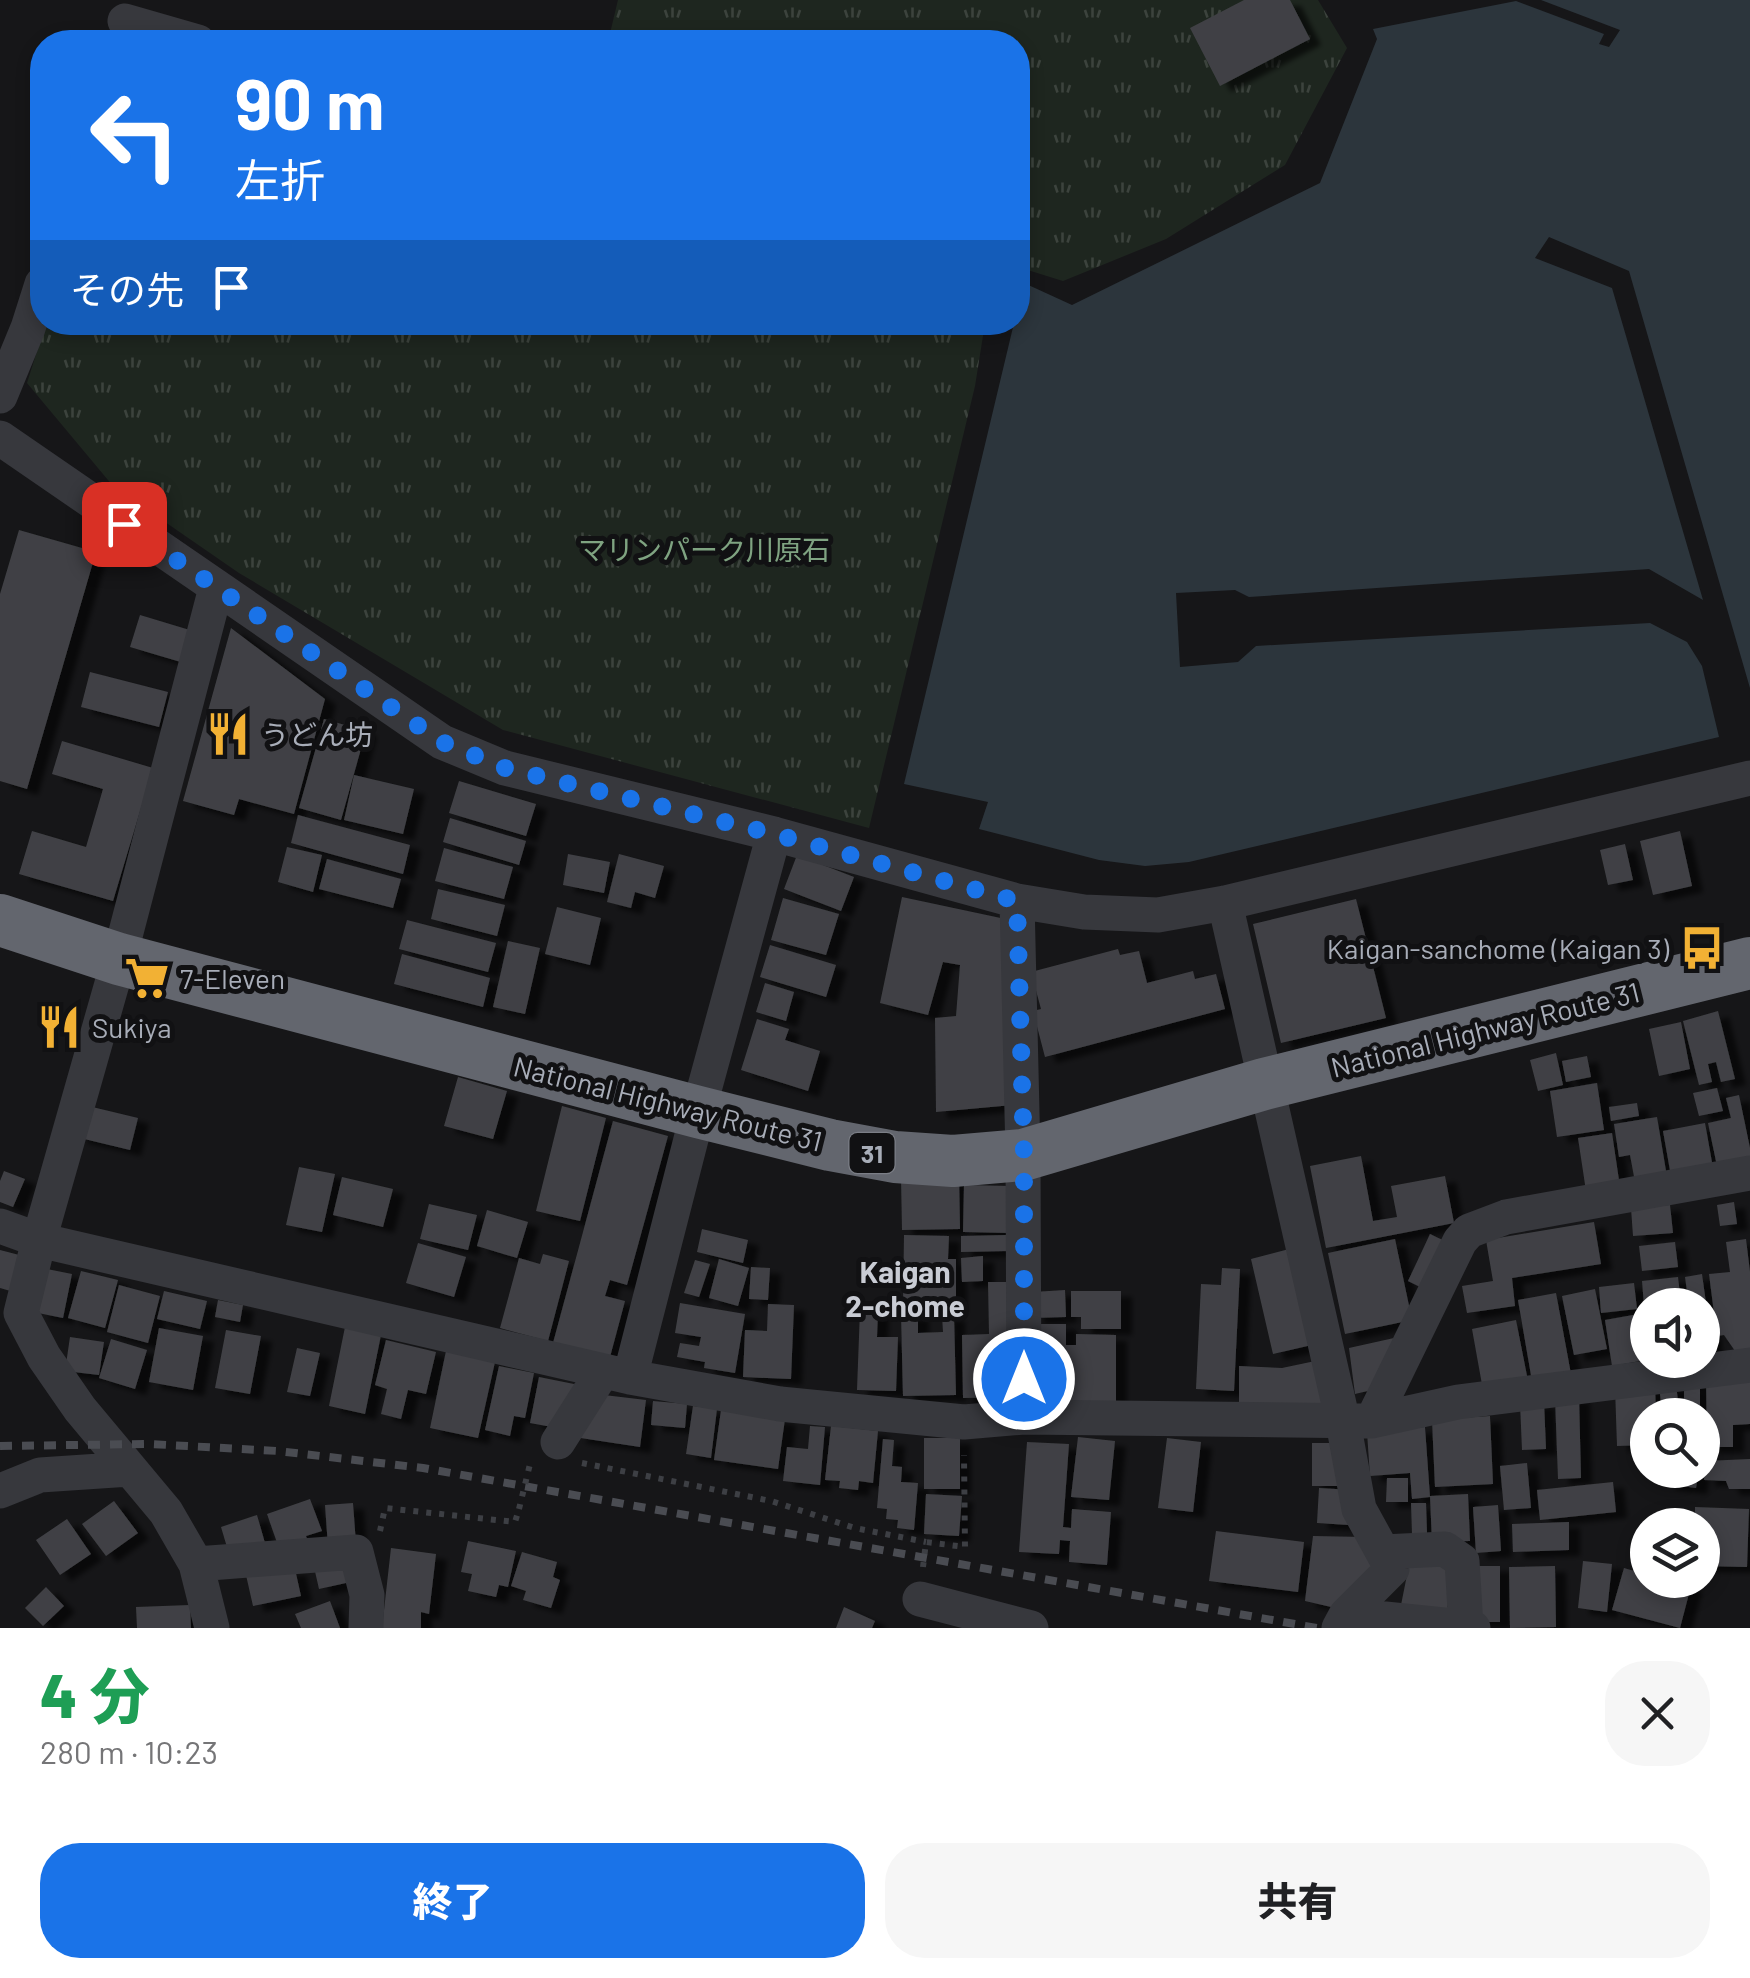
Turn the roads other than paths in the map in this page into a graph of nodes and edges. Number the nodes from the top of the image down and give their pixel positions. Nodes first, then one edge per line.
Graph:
1 (125, 21) edge
2 (156, 30) edge
3 (30, 322) edge
4 (0, 396) edge
5 (0, 438) edge
6 (216, 588) junction
7 (1750, 778) edge
8 (774, 834) junction
9 (1017, 901) junction
10 (1225, 903) junction
11 (0, 920) edge
12 (119, 959) junction
13 (1750, 964) edge
14 (1264, 1084) junction
15 (698, 1112) junction
16 (1024, 1155) junction
17 (1750, 1173) edge
18 (0, 1226) edge
19 (38, 1240) junction
20 (1750, 1365) edge
21 (616, 1374) junction
22 (1024, 1417) junction
23 (1358, 1421) junction
24 (556, 1452) road end
25 (130, 1469) junction
26 (0, 1491) edge
27 (1383, 1552) junction
28 (196, 1564) junction
29 (920, 1599) road end
30 (367, 1612) edge
31 (1343, 1622) edge
32 (212, 1628) edge
33 (1031, 1628) edge
34 (1469, 1628) edge

1 - 2 street
3 - 4 street
5 - 6 street
6 - 8 street
6 - 12 street
7 - 10 street
8 - 9 street
8 - 15 street
9 - 10 street
9 - 16 street
10 - 14 street
11 - 12 highway, National Highway Route 31 / 31
12 - 15 highway, National Highway Route 31 / 31
12 - 19 street
13 - 14 highway, National Highway Route 31 / 31
14 - 16 highway, National Highway Route 31 / 31
14 - 23 street
15 - 16 highway, National Highway Route 31 / 31
15 - 21 street
16 - 22 street
17 - 23 street
18 - 19 street
19 - 21 street
19 - 25 street
20 - 23 street
21 - 22 street
21 - 24 street
22 - 23 street
23 - 27 street
25 - 26 street
25 - 28 street
27 - 31 street
27 - 34 street
28 - 30 street
28 - 32 street
29 - 33 street
31 - 34 street

